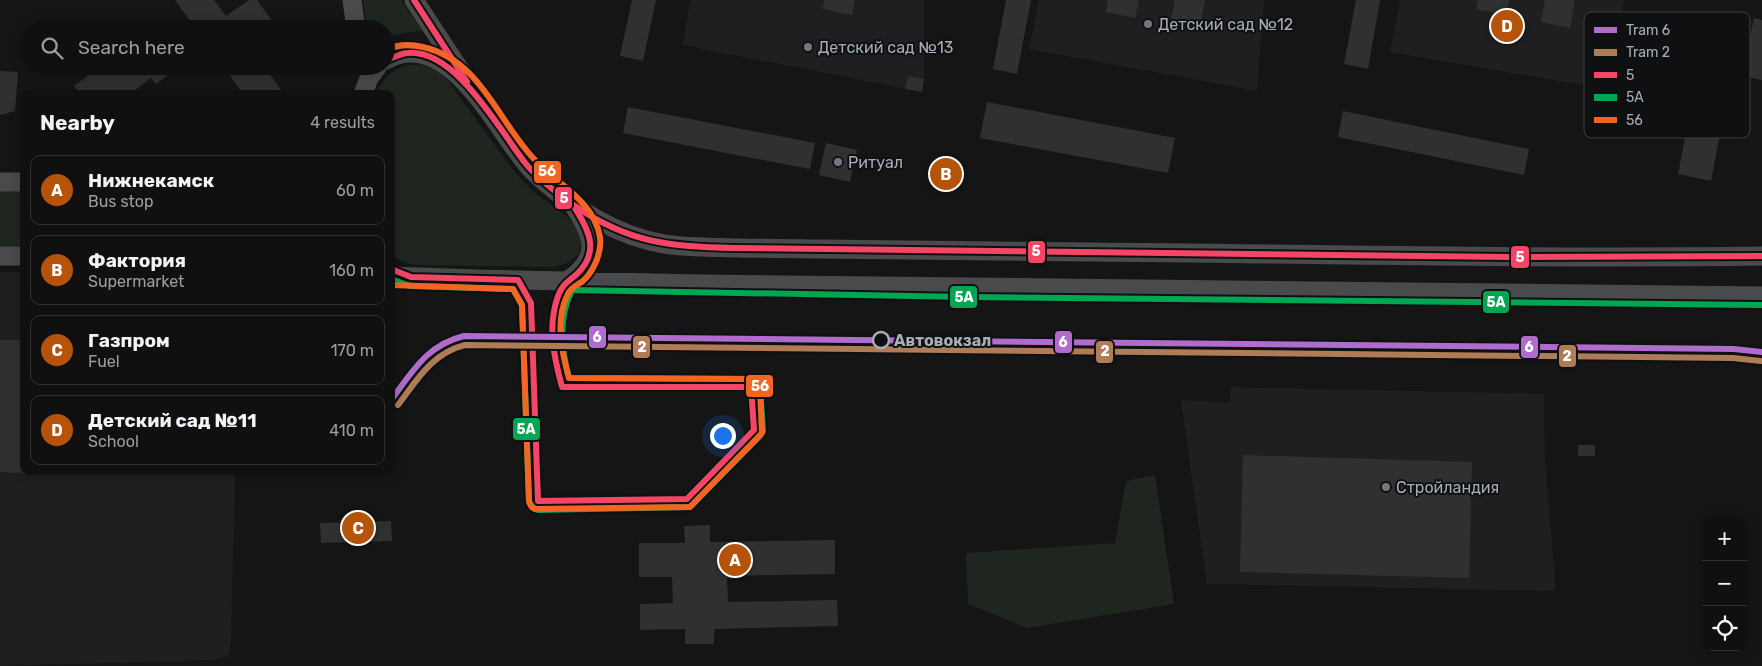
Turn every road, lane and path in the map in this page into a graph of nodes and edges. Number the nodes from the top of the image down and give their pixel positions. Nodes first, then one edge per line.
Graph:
1 (352, 0) edge
2 (414, 0) edge
3 (355, 20) edge
4 (395, 55) edge
5 (361, 75) edge
6 (371, 75) edge
7 (470, 86) junction
8 (362, 90) edge
9 (364, 90) edge
10 (0, 182) edge
11 (20, 182) edge
12 (573, 205) junction
13 (0, 256) edge
14 (20, 256) edge
15 (1762, 256) edge
16 (395, 271) edge
17 (395, 276) edge
18 (411, 277) junction
19 (566, 281) junction
20 (1762, 296) edge

1 - 3 main road
2 - 7 main road
4 - 7 main road
5 - 8 main road
6 - 9 main road
7 - 12 main road
10 - 11 main road
12 - 15 main road
12 - 19 main road
13 - 14 main road
16 - 18 main road
17 - 18 main road
18 - 19 main road
19 - 20 main road

